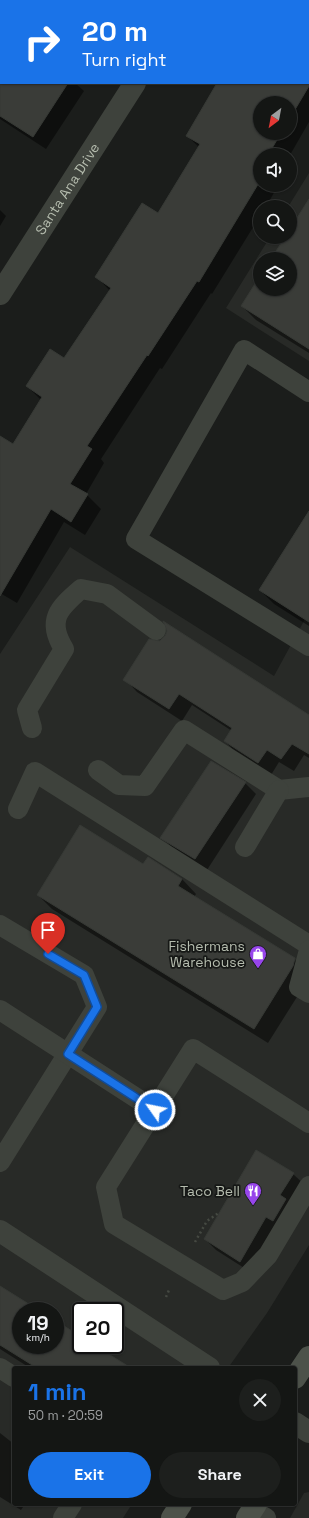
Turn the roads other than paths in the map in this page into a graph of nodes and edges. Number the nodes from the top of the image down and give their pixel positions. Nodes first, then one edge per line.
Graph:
1 (134, 84) edge
2 (0, 294) edge
3 (309, 392) edge
4 (156, 630) dead end
5 (309, 646) edge
6 (32, 728) dead end
7 (98, 770) dead end
8 (309, 787) edge
9 (279, 790) junction
10 (18, 809) dead end
11 (245, 847) dead end
12 (0, 925) edge
13 (309, 945) edge
14 (309, 950) edge
15 (309, 993) edge
16 (0, 1010) edge
17 (68, 1054) junction
18 (155, 1110) junction
19 (309, 1123) edge
20 (2, 1154) edge
21 (309, 1186) edge
22 (0, 1231) edge
23 (309, 1357) edge
24 (206, 1366) edge
25 (0, 1368) edge
26 (297, 1375) edge
27 (12, 1376) edge
28 (297, 1424) edge
29 (309, 1432) edge
30 (71, 1506) edge
31 (180, 1506) edge
32 (63, 1518) edge
33 (172, 1518) edge

1 - 2 street, Santa Ana Drive
3 - 5 lane
4 - 6 lane
7 - 9 lane
8 - 9 lane
9 - 11 lane
10 - 13 lane
12 - 17 lane
14 - 15 lane
16 - 17 lane
17 - 18 lane
17 - 20 lane
18 - 19 lane
18 - 21 lane
22 - 24 street
23 - 26 main road
25 - 27 lane
28 - 29 street
30 - 32 lane
31 - 33 main road

